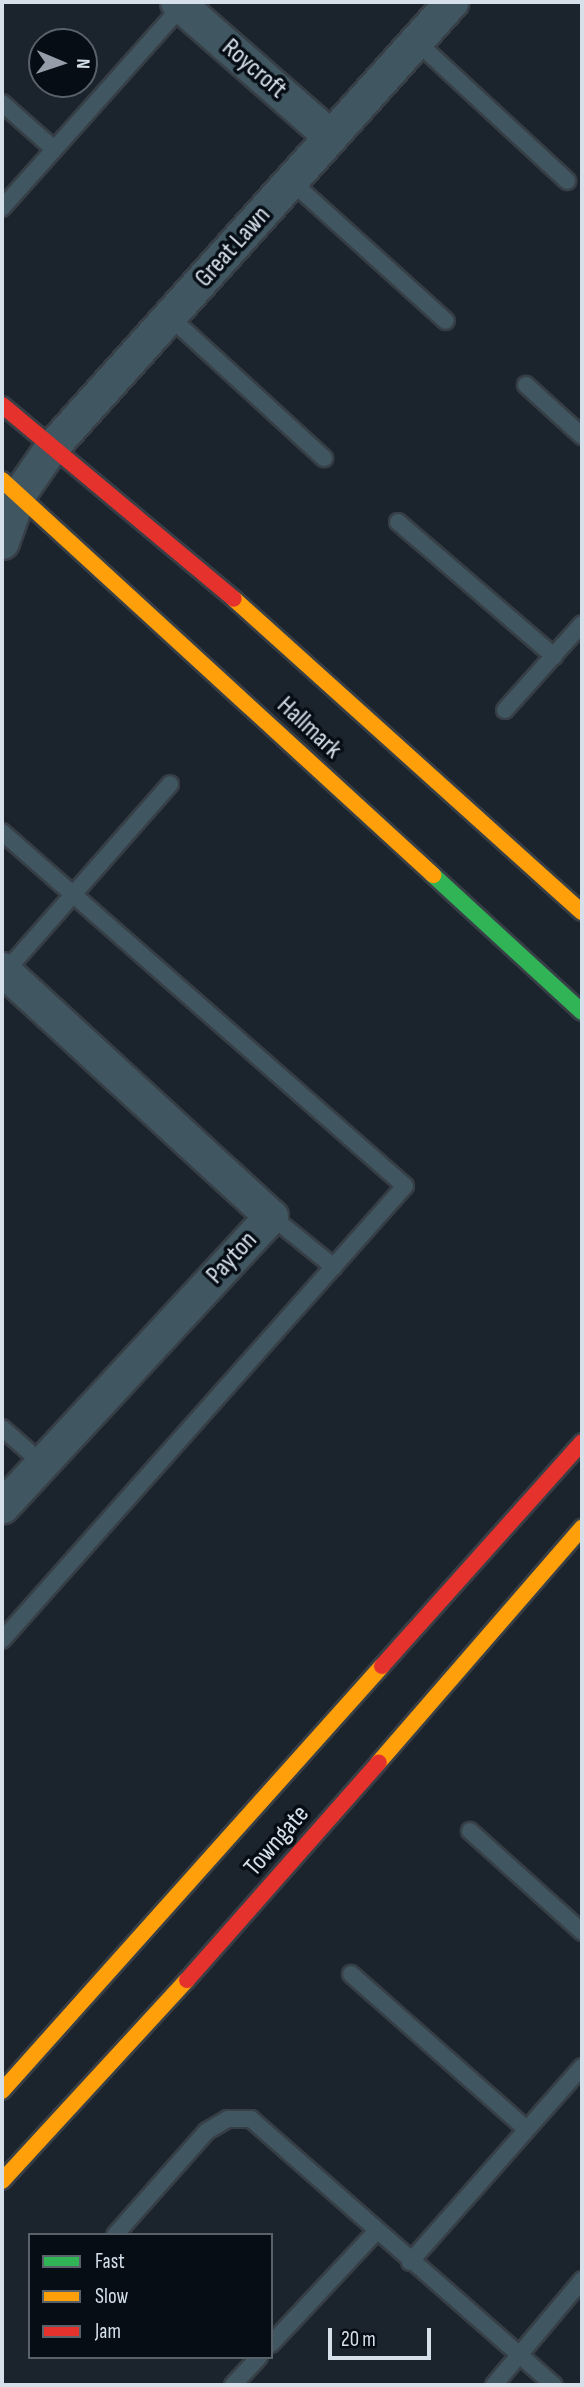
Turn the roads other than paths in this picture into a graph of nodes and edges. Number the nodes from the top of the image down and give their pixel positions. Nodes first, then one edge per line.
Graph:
1 (451, 2) edge
2 (181, 3) edge
3 (416, 41) junction
4 (2, 103) edge
5 (330, 136) junction
6 (54, 149) junction
7 (567, 181) dead end
8 (292, 182) junction
9 (2, 208) edge
10 (170, 317) junction
11 (446, 321) dead end
12 (526, 385) dead end
13 (2, 405) edge
14 (582, 436) edge
15 (50, 449) junction
16 (324, 458) dead end
17 (7, 492) edge
18 (398, 523) dead end
19 (2, 542) edge
20 (582, 626) edge
21 (554, 656) junction
22 (505, 710) dead end
23 (170, 784) dead end
24 (2, 832) edge
25 (70, 893) junction
26 (582, 912) edge
27 (4, 970) edge
28 (582, 1012) edge
29 (271, 1216) junction
30 (334, 1267) junction
31 (2, 1427) edge
32 (582, 1441) edge
33 (42, 1463) junction
34 (2, 1507) edge
35 (582, 1528) edge
36 (2, 1640) edge
37 (470, 1831) dead end
38 (582, 1932) edge
39 (351, 1974) dead end
40 (582, 2067) edge
41 (2, 2091) edge
42 (526, 2129) junction
43 (2, 2181) edge
44 (117, 2233) edge
45 (375, 2233) junction
46 (410, 2262) junction
47 (582, 2280) edge
48 (273, 2342) edge
49 (521, 2355) junction
50 (257, 2359) edge
51 (233, 2385) edge
52 (494, 2385) edge
53 (554, 2385) edge

1 - 3 street, Great Lawn
2 - 5 street, Roycroft
2 - 6 lane
3 - 5 street, Great Lawn
3 - 7 lane
4 - 6 lane
5 - 8 street, Great Lawn
6 - 9 lane
8 - 10 street, Great Lawn
8 - 11 lane
10 - 15 street, Great Lawn
10 - 16 lane
12 - 14 lane
13 - 15 street, Hallmark
15 - 17 street, Great Lawn
15 - 26 street, Hallmark
17 - 19 street
17 - 28 street, Hallmark
18 - 21 lane
20 - 21 lane
21 - 22 lane
23 - 25 lane
24 - 25 lane
25 - 27 lane
25 - 30 lane
27 - 29 street, Payton
29 - 30 lane
29 - 33 street, Payton
30 - 36 lane
31 - 33 lane
32 - 41 street, Towngate
33 - 34 street, Payton
35 - 43 street, Towngate
37 - 38 lane
39 - 42 lane
40 - 42 lane
42 - 46 lane
44 - 45 lane
45 - 46 lane
45 - 48 lane
46 - 49 lane
47 - 49 lane
49 - 52 lane
49 - 53 lane
50 - 51 lane

